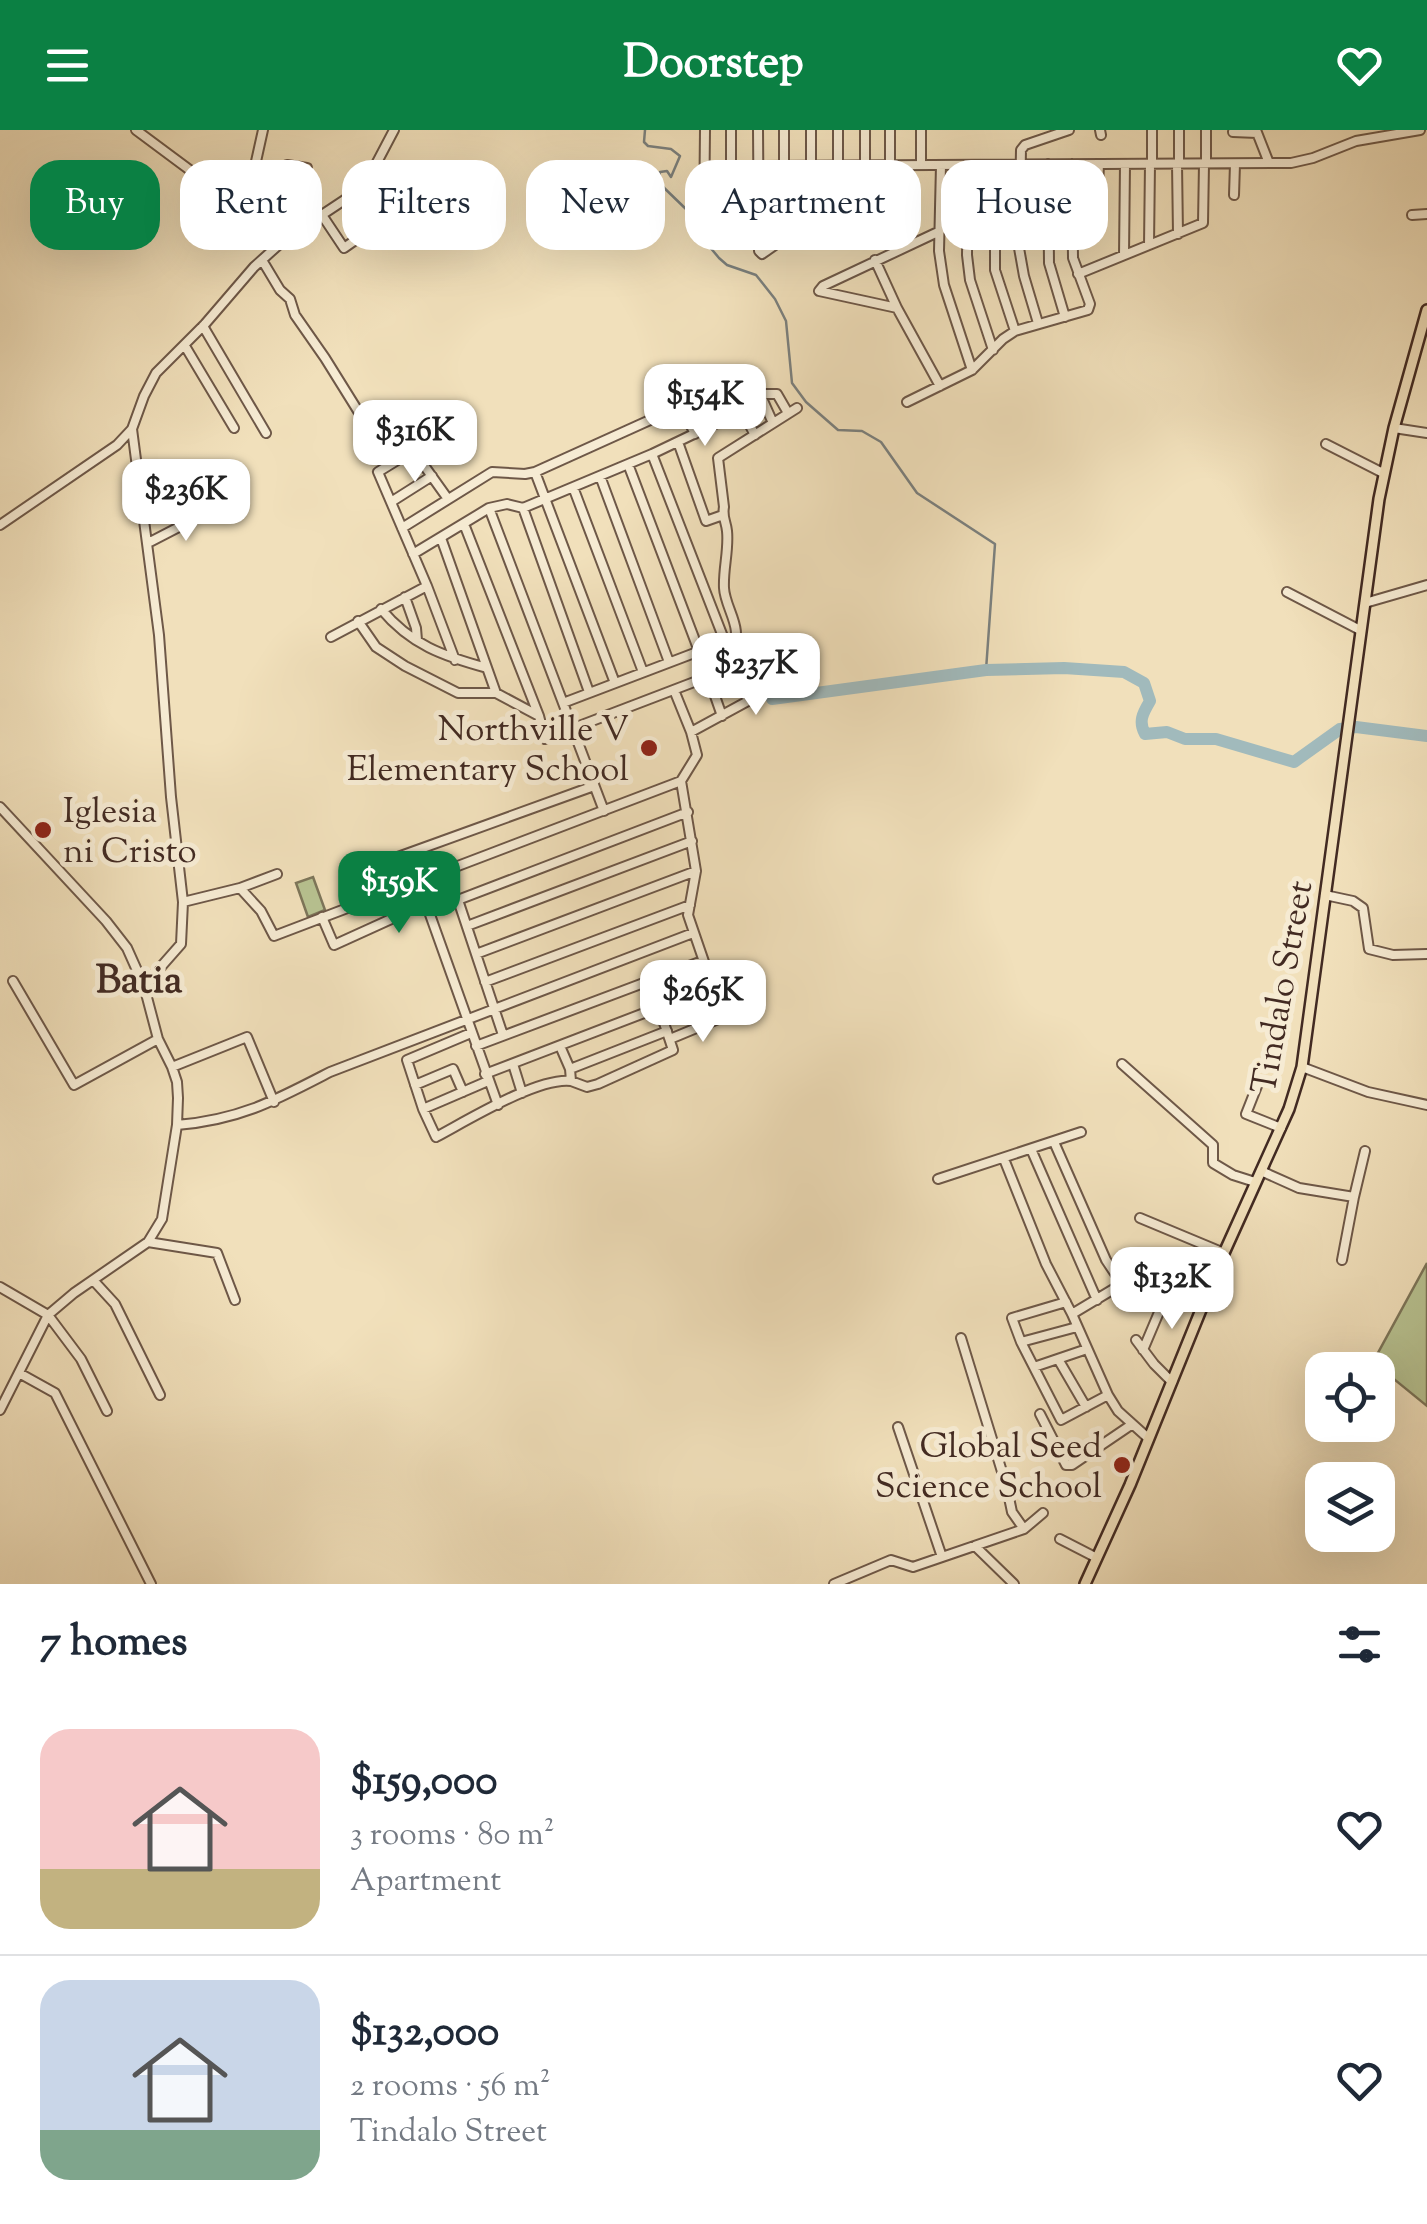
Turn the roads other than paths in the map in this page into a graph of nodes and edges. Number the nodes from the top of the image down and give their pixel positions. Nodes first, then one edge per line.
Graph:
1 (136, 130) edge
2 (262, 130) edge
3 (394, 130) edge
4 (705, 130) edge
5 (731, 130) edge
6 (758, 130) edge
7 (784, 130) edge
8 (811, 130) edge
9 (838, 130) edge
10 (864, 130) edge
11 (890, 130) edge
12 (920, 130) edge
13 (1152, 130) edge
14 (1179, 130) edge
15 (1206, 130) edge
16 (1420, 130) edge
17 (1073, 132) edge
18 (1256, 132) edge
19 (146, 134) edge
20 (1233, 134) edge
21 (180, 160) edge
22 (256, 160) edge
23 (704, 160) edge
24 (731, 160) edge
25 (758, 160) edge
26 (784, 160) edge
27 (811, 160) edge
28 (838, 160) edge
29 (865, 160) edge
30 (890, 160) edge
31 (921, 160) edge
32 (1021, 160) edge
33 (1108, 164) edge
34 (1125, 164) junction
35 (1151, 164) junction
36 (1178, 164) junction
37 (1205, 164) junction
38 (1234, 164) junction
39 (1269, 164) junction
40 (921, 165) edge
41 (941, 165) joint
42 (1234, 194) dead end
43 (322, 213) edge
44 (1427, 214) edge
45 (1412, 215) dead end
46 (317, 216) joint
47 (322, 222) edge
48 (940, 231) junction
49 (1178, 234) junction
50 (1149, 245) junction
51 (342, 246) edge
52 (273, 250) edge
53 (966, 250) edge
54 (995, 250) edge
55 (1020, 250) edge
56 (1049, 250) edge
57 (1073, 250) edge
58 (1124, 255) junction
59 (262, 260) junction
60 (874, 260) junction
61 (1078, 274) junction
62 (896, 308) junction
63 (1427, 310) edge
64 (1065, 317) junction
65 (1038, 323) junction
66 (203, 326) junction
67 (1015, 331) junction
68 (1423, 335) edge
69 (184, 346) junction
70 (993, 350) junction
71 (972, 370) junction
72 (940, 386) junction
73 (705, 394) junction
74 (732, 394) junction
75 (760, 394) junction
76 (907, 402) dead end
77 (680, 406) junction
78 (742, 411) junction
79 (717, 423) junction
80 (773, 423) junction
81 (234, 428) dead end
82 (1394, 428) junction
83 (132, 429) junction
84 (378, 429) dead end
85 (266, 433) dead end
86 (1427, 433) edge
87 (695, 434) junction
88 (755, 435) junction
89 (427, 442) dead end
90 (678, 442) junction
91 (1326, 444) dead end
92 (414, 450) junction
93 (652, 454) junction
94 (628, 464) junction
95 (535, 472) junction
96 (1383, 473) junction
97 (432, 476) junction
98 (600, 476) junction
99 (573, 487) junction
100 (448, 499) junction
101 (546, 499) junction
102 (391, 502) junction
103 (489, 508) junction
104 (523, 508) junction
105 (0, 511) edge
106 (208, 512) dead end
107 (722, 515) junction
108 (4, 522) edge
109 (464, 524) junction
110 (402, 528) junction
111 (441, 538) junction
112 (148, 543) junction
113 (413, 554) junction
114 (1427, 585) edge
115 (427, 586) junction
116 (724, 590) junction
117 (1287, 592) dead end
118 (406, 597) junction
119 (709, 598) junction
120 (1365, 603) junction
121 (381, 609) junction
122 (358, 621) junction
123 (1360, 630) junction
124 (331, 637) dead end
125 (416, 640) junction
126 (728, 645) junction
127 (699, 651) junction
128 (455, 660) junction
129 (669, 662) junction
130 (736, 666) junction
131 (487, 668) junction
132 (642, 672) junction
133 (708, 676) junction
134 (615, 683) junction
135 (674, 690) junction
136 (590, 692) junction
137 (496, 693) junction
138 (563, 702) junction
139 (539, 716) junction
140 (722, 716) junction
141 (572, 728) junction
142 (691, 732) junction
143 (681, 781) junction
144 (594, 786) junction
145 (0, 807) edge
146 (604, 811) junction
147 (688, 812) junction
148 (10, 818) junction
149 (0, 824) edge
150 (692, 841) junction
151 (696, 871) junction
152 (277, 874) dead end
153 (418, 880) junction
154 (240, 888) junction
155 (392, 890) junction
156 (1325, 895) junction
157 (458, 900) junction
158 (183, 902) junction
159 (359, 903) junction
160 (690, 905) junction
161 (429, 910) junction
162 (322, 916) junction
163 (466, 926) junction
164 (693, 933) junction
165 (476, 954) junction
166 (1427, 954) edge
167 (702, 961) junction
168 (13, 981) dead end
169 (486, 982) junction
170 (144, 986) junction
171 (712, 987) junction
172 (685, 998) junction
173 (494, 1008) junction
174 (659, 1008) junction
175 (466, 1019) junction
176 (697, 1028) junction
177 (471, 1033) junction
178 (668, 1035) junction
179 (503, 1036) junction
180 (158, 1039) junction
181 (476, 1046) junction
182 (560, 1046) junction
183 (513, 1064) junction
184 (1122, 1064) dead end
185 (172, 1067) junction
186 (1302, 1067) junction
187 (570, 1070) junction
188 (487, 1077) junction
189 (571, 1080) junction
190 (1259, 1081) dead end
191 (416, 1086) junction
192 (462, 1092) junction
193 (522, 1093) junction
194 (274, 1102) junction
195 (498, 1105) junction
196 (1427, 1105) edge
197 (423, 1109) junction
198 (178, 1125) junction
199 (1281, 1128) junction
200 (1081, 1132) dead end
201 (1054, 1142) junction
202 (1031, 1150) junction
203 (1365, 1151) dead end
204 (1004, 1159) junction
205 (1260, 1171) junction
206 (938, 1180) dead end
207 (1256, 1182) junction
208 (1354, 1198) junction
209 (1140, 1218) dead end
210 (148, 1242) junction
211 (1224, 1254) junction
212 (1342, 1260) dead end
213 (93, 1280) junction
214 (0, 1287) edge
215 (1165, 1298) dead end
216 (236, 1300) dead end
217 (1096, 1300) junction
218 (1066, 1302) junction
219 (1072, 1314) junction
220 (48, 1315) junction
221 (1077, 1327) junction
222 (961, 1338) dead end
223 (1136, 1340) dead end
224 (1022, 1342) junction
225 (1087, 1349) junction
226 (1143, 1350) junction
227 (1058, 1359) junction
228 (1034, 1367) junction
229 (18, 1373) junction
230 (1172, 1382) junction
231 (160, 1395) dead end
232 (1108, 1395) junction
233 (1086, 1407) junction
234 (0, 1410) edge
235 (107, 1411) dead end
236 (1040, 1414) dead end
237 (1131, 1425) junction
238 (898, 1426) dead end
239 (1148, 1438) junction
240 (1044, 1514) dead end
241 (1024, 1529) junction
242 (1060, 1538) dead end
243 (975, 1546) junction
244 (942, 1557) junction
245 (1096, 1558) junction
246 (151, 1584) edge
247 (834, 1584) edge
248 (1014, 1584) edge
249 (1085, 1584) edge

1 - 19 street
2 - 22 street
3 - 43 street
4 - 23 street
5 - 24 street
6 - 25 street
7 - 26 street
8 - 27 street
9 - 28 street
10 - 29 street
11 - 30 street
12 - 31 street
13 - 35 street
14 - 36 street
15 - 37 street
16 - 39 street
17 - 32 street
18 - 20 street
18 - 39 street
19 - 21 street
33 - 34 street
34 - 35 street
34 - 58 street
35 - 36 street
35 - 50 street
36 - 37 street
36 - 49 street
37 - 38 street
37 - 49 street
38 - 39 street
38 - 42 street
40 - 41 street
41 - 48 street
44 - 45 street
46 - 46 street
47 - 51 street
48 - 60 street
48 - 71 street
49 - 50 street
50 - 58 street
52 - 59 street
53 - 70 street
54 - 67 street
55 - 65 street
56 - 64 street
57 - 61 street
58 - 61 street
59 - 66 street
59 - 84 street
60 - 62 street
60 - 62 street
61 - 64 street
62 - 72 street
63 - 68 main road, Tindalo Street
64 - 65 street
65 - 67 street
66 - 69 street
66 - 85 street
67 - 70 street
68 - 82 main road, Tindalo Street
69 - 81 street
69 - 83 street
70 - 71 street
71 - 72 street
72 - 76 street
73 - 74 street
73 - 77 street
73 - 79 street
74 - 75 street
74 - 78 street
75 - 80 street
75 - 80 street
77 - 87 street
77 - 95 street
78 - 79 street
78 - 88 street
79 - 87 street
80 - 88 street
82 - 86 street
82 - 96 main road, Tindalo Street
83 - 108 street
83 - 112 street
87 - 90 street
88 - 107 street
89 - 92 street
90 - 93 street
90 - 107 street
91 - 96 street
92 - 97 street
92 - 102 street
93 - 94 street
93 - 119 street
94 - 98 street
94 - 127 street
95 - 100 street
95 - 101 street
96 - 120 main road, Tindalo Street
97 - 100 street
97 - 102 street
98 - 99 street
98 - 129 street
99 - 101 street
99 - 132 street
100 - 110 street
101 - 104 street
101 - 134 street
102 - 110 street
103 - 104 street
103 - 109 street
103 - 138 street
104 - 136 street
105 - 108 street
106 - 112 street
107 - 116 street
109 - 111 street
109 - 139 street
110 - 113 street
111 - 113 street
111 - 131 street
112 - 158 street
113 - 115 street
114 - 120 street
115 - 118 street
115 - 128 street
116 - 119 street
116 - 126 street
117 - 123 street
118 - 121 street
118 - 125 street
119 - 126 street
120 - 123 main road, Tindalo Street
121 - 122 street
121 - 125 street
122 - 124 street
122 - 137 street
123 - 156 main road, Tindalo Street
125 - 128 street
126 - 127 street
126 - 130 street
127 - 129 street
128 - 131 street
129 - 132 street
130 - 133 street
130 - 140 street
131 - 137 street
132 - 134 street
133 - 135 street
133 - 140 street
134 - 136 street
135 - 141 street
135 - 142 street
136 - 138 street
137 - 139 street
138 - 141 street
139 - 141 street
140 - 142 street
141 - 144 street
142 - 143 street
143 - 146 street
143 - 147 street
144 - 146 street
144 - 159 street
145 - 148 street
146 - 153 street
147 - 150 street
147 - 157 street
148 - 149 street
148 - 170 street
150 - 151 street
150 - 163 street
151 - 160 street
151 - 165 street
152 - 154 street
153 - 155 street
153 - 161 street
154 - 158 street
154 - 162 street
155 - 159 street
155 - 162 street
156 - 166 street
156 - 186 main road, Tindalo Street
157 - 161 street
157 - 163 street
158 - 170 street
159 - 162 street
160 - 164 street
160 - 169 street
161 - 175 street
163 - 165 street
164 - 167 street
164 - 173 street
165 - 169 street
167 - 171 street
167 - 179 street
168 - 180 street
169 - 173 street
170 - 180 street
171 - 172 street
171 - 176 street
172 - 174 street
172 - 176 street
173 - 175 street
173 - 179 street
174 - 178 street
174 - 182 street
175 - 177 street
175 - 194 street
176 - 178 street
177 - 181 street
177 - 191 street
178 - 187 street
178 - 189 street
179 - 181 street
180 - 185 street
181 - 188 street
182 - 183 street
182 - 187 street
183 - 188 street
183 - 193 street
184 - 207 street
185 - 194 street
185 - 198 street
186 - 196 street
186 - 199 main road, Tindalo Street
187 - 189 street
188 - 192 street
188 - 195 street
189 - 193 street
190 - 199 street
191 - 192 street
191 - 197 street
192 - 197 street
193 - 195 street
194 - 198 street
195 - 197 street
198 - 210 street
199 - 205 main road, Tindalo Street
200 - 201 street
201 - 202 street
201 - 217 street
202 - 204 street
202 - 217 street
203 - 208 street
204 - 206 street
204 - 218 street
205 - 207 main road, Tindalo Street
205 - 208 street
207 - 211 main road, Tindalo Street
208 - 212 street
209 - 211 street
210 - 213 street
210 - 216 street
211 - 230 main road, Tindalo Street
213 - 220 street
213 - 231 street
214 - 220 street
215 - 226 street
217 - 219 street
218 - 219 street
218 - 224 street
219 - 221 street
220 - 229 street
220 - 235 street
221 - 224 street
221 - 225 street
222 - 241 street
223 - 226 street
224 - 228 street
225 - 227 street
225 - 232 street
226 - 230 street
227 - 228 street
227 - 233 street
228 - 233 street
229 - 234 street
229 - 246 street
230 - 239 main road, Tindalo Street
232 - 233 street
232 - 237 street
236 - 237 street
237 - 239 street
238 - 244 street
239 - 245 main road, Tindalo Street
240 - 241 street
241 - 243 street
242 - 245 street
243 - 244 street
243 - 248 street
244 - 247 street
245 - 249 main road, Tindalo Street

